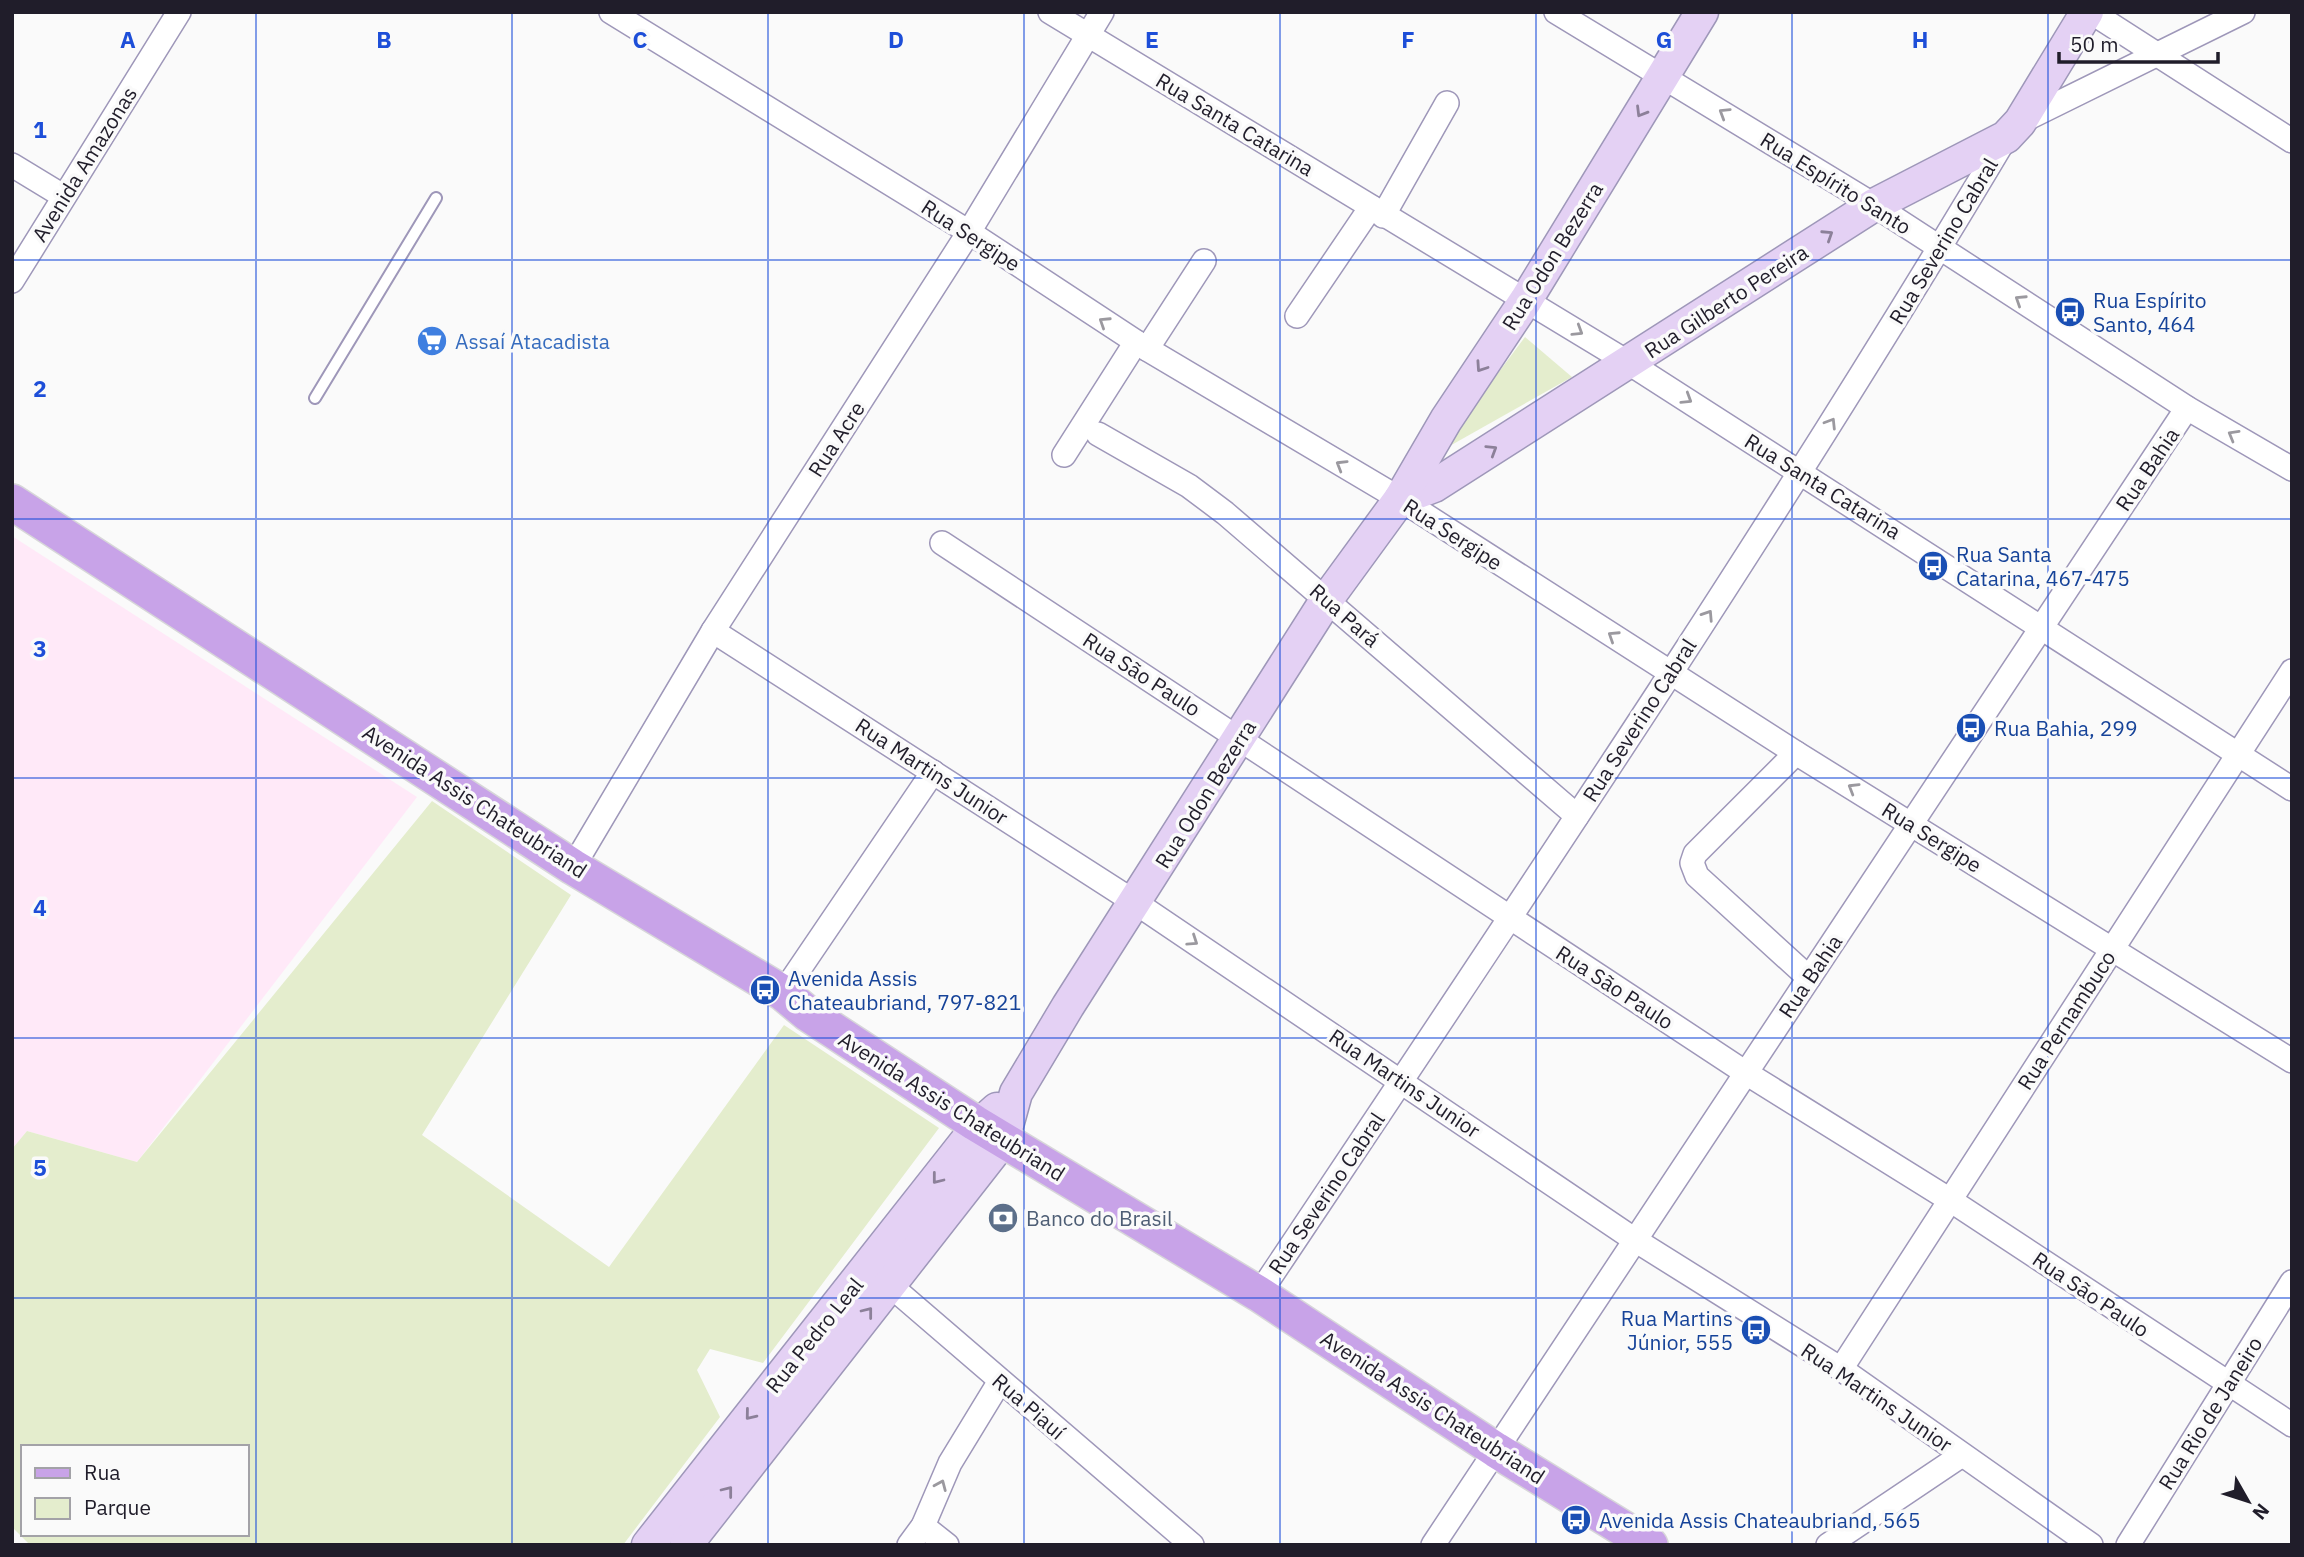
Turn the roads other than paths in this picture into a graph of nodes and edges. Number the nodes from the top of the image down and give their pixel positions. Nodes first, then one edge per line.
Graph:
1 (178, 12) edge
2 (1050, 12) edge
3 (1102, 12) edge
4 (1556, 12) edge
5 (1702, 12) edge
6 (2089, 12) edge
7 (2243, 12) edge
8 (615, 13) edge
9 (1088, 36) junction
10 (2157, 52) junction
11 (1663, 75) junction
12 (1447, 103) dead end
13 (2013, 130) junction
14 (2292, 141) edge
15 (12, 165) edge
16 (63, 196) junction
17 (436, 198) dead end
18 (1874, 205) junction
19 (1377, 212) junction
20 (969, 232) junction
21 (1940, 248) junction
22 (1205, 261) dead end
23 (12, 281) edge
24 (1526, 300) junction
25 (1297, 316) dead end
26 (1141, 346) junction
27 (1629, 363) junction
28 (315, 398) dead end
29 (2187, 408) junction
30 (1098, 434) dead end
31 (1064, 455) dead end
32 (2292, 469) edge
33 (1801, 471) junction
34 (1400, 499) junction
35 (12, 502) edge
36 (942, 543) dead end
37 (1327, 599) junction
38 (2042, 626) junction
39 (713, 631) junction
40 (2292, 671) edge
41 (1670, 673) junction
42 (1239, 738) junction
43 (1796, 753) junction
44 (2238, 754) junction
45 (933, 772) junction
46 (2292, 789) edge
47 (1577, 816) junction
48 (1912, 824) junction
49 (573, 867) junction
50 (1136, 903) junction
51 (1510, 918) junction
52 (2111, 950) junction
53 (1809, 978) junction
54 (783, 993) junction
55 (2292, 1061) edge
56 (1746, 1073) junction
57 (1401, 1080) junction
58 (991, 1132) junction
59 (1950, 1200) junction
60 (1635, 1240) junction
61 (879, 1276) junction
62 (2292, 1282) edge
63 (1259, 1294) junction
64 (1841, 1369) junction
65 (1000, 1381) junction
66 (2228, 1385) junction
67 (2292, 1425) edge
68 (1496, 1450) junction
69 (1962, 1455) junction
70 (923, 1526) junction
71 (648, 1545) edge
72 (686, 1545) edge
73 (909, 1545) edge
74 (947, 1545) edge
75 (1192, 1545) edge
76 (1433, 1545) edge
77 (1650, 1545) edge
78 (1828, 1545) edge
79 (2091, 1545) edge
80 (2128, 1545) edge

1 - 16 street, Avenida Amazonas
2 - 9 street, Rua Santa Catarina
3 - 9 street, Rua Acre
4 - 11 street, Rua Espírito Santo
5 - 11 main road, Rua Odon Bezerra
6 - 10 street
6 - 13 main road
7 - 10 street, Rua Gilberto Pereira
8 - 20 street, Rua Sergipe
9 - 19 street, Rua Santa Catarina
9 - 20 street, Rua Acre
10 - 13 street, Rua Gilberto Pereira
10 - 14 street
18 -> 11 street, Rua Espírito Santo
11 -> 24 main road, Rua Odon Bezerra
12 - 19 street
13 - 18 main road, Rua Gilberto Pereira
13 - 21 street, Rua Severino Cabral
15 - 16 street
16 - 23 street, Avenida Amazonas
17 - 28 lane
18 - 21 street, Rua Espírito Santo
27 -> 18 main road, Rua Gilberto Pereira
19 - 24 street, Rua Santa Catarina
19 - 25 street
26 -> 20 street, Rua Sergipe
20 - 39 street, Rua Acre
29 -> 21 street, Rua Espírito Santo
33 -> 21 street, Rua Severino Cabral
22 - 26 street
24 -> 27 street, Rua Santa Catarina
24 -> 34 main road, Rua Odon Bezerra
26 - 31 street
34 -> 26 street, Rua Sergipe
27 -> 33 street, Rua Santa Catarina
34 -> 27 main road, Rua Gilberto Pereira
32 -> 29 street, Rua Espírito Santo
29 - 38 street, Rua Bahia
30 - 37 street, Rua Pará
33 - 38 street, Rua Santa Catarina
41 -> 33 street, Rua Severino Cabral
34 - 37 main road, Rua Odon Bezerra
41 -> 34 street, Rua Sergipe
35 - 49 main road, Avenida Assis Chateubriand
36 - 42 street, Rua São Paulo
37 - 42 main road, Rua Odon Bezerra
37 - 47 street, Rua Pará
38 - 44 street, Rua Santa Catarina
38 - 48 street, Rua Bahia
39 - 45 street, Rua Martins Junior
39 - 49 street, Rua Acre
40 - 44 street, Rua Pernambuco
41 - 43 street, Rua Sergipe
41 - 47 street, Rua Severino Cabral
42 - 50 main road, Rua Odon Bezerra
42 - 51 street, Rua São Paulo
48 -> 43 street, Rua Sergipe
43 - 53 street
44 - 46 street, Rua Santa Catarina
44 - 52 street, Rua Pernambuco
45 - 50 street, Rua Martins Junior
45 - 54 street
47 - 51 street, Rua Severino Cabral
48 - 52 street, Rua Sergipe
48 - 53 street, Rua Bahia
49 - 54 main road, Avenida Assis Chateubriand
50 -> 57 street, Rua Martins Junior
50 - 58 main road, Rua Odon Bezerra
51 - 56 street, Rua São Paulo
51 - 57 street, Rua Severino Cabral
52 - 55 street, Rua Sergipe
52 - 59 street, Rua Pernambuco
53 - 56 street, Rua Bahia
54 - 58 main road, Avenida Assis Chateubriand
56 - 59 street, Rua São Paulo
56 - 60 street, Rua Bahia
57 - 60 street, Rua Martins Junior
57 - 63 street, Rua Severino Cabral
58 - 61 main road, Rua Pedro Leal
58 - 63 main road, Avenida Assis Chateubriand
59 - 64 street, Rua Pernambuco
59 - 66 street, Rua São Paulo
60 - 64 street, Rua Martins Junior
60 - 68 street, Rua Bahia
61 - 65 street, Rua Piauí
61 -> 71 main road, Rua Pedro Leal
72 -> 61 main road, Rua Pedro Leal
62 - 66 street, Rua Rio de Janeiro
63 - 68 main road, Avenida Assis Chateubriand
64 - 69 street, Rua Martins Junior
70 -> 65 street
65 - 75 street, Rua Piauí
66 - 67 street, Rua São Paulo
66 - 80 street, Rua Rio de Janeiro
68 - 76 street, Rua Bahia
68 - 77 main road, Avenida Assis Chateubriand
69 - 78 street
69 - 79 street, Rua Martins Junior
70 - 73 street
70 - 74 street

